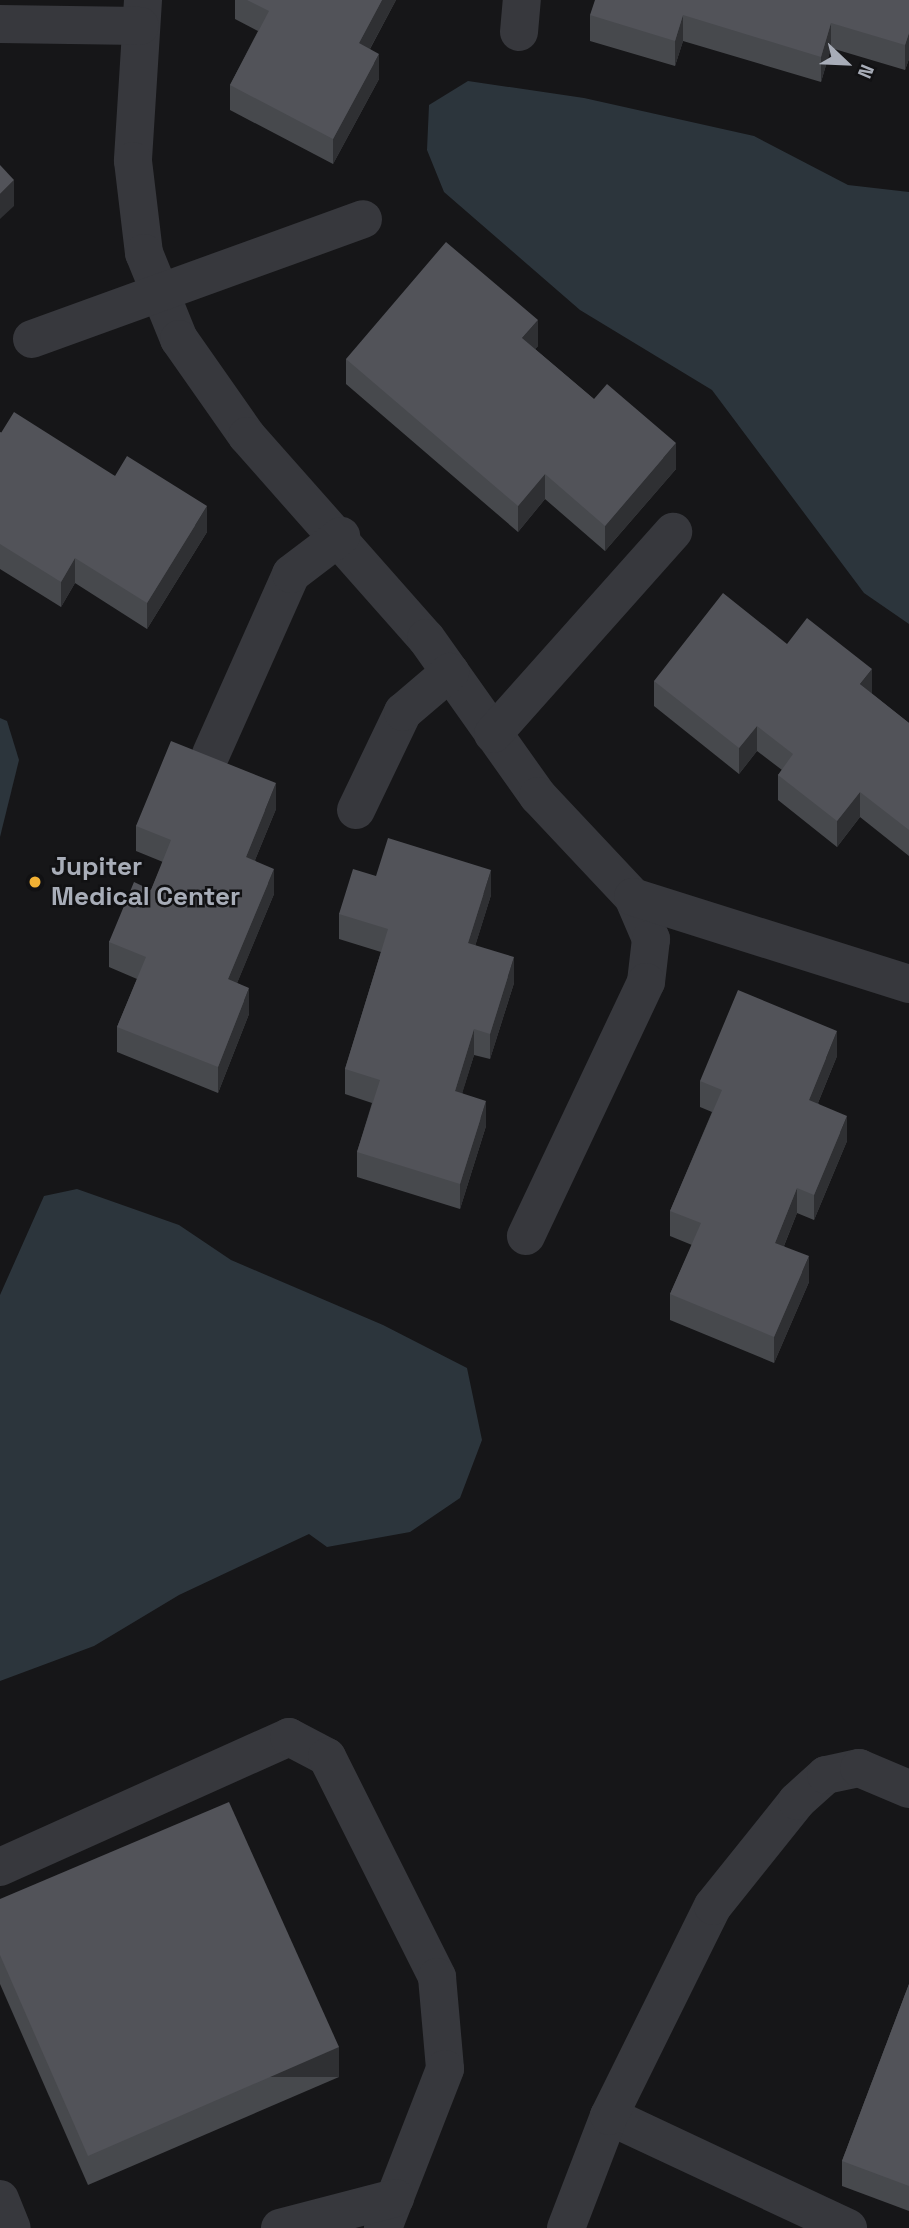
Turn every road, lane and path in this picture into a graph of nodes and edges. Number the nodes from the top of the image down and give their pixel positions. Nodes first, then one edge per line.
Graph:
1 (142, 13) edge
2 (0, 24) edge
3 (363, 219) dead end
4 (161, 293) junction
5 (32, 339) dead end
6 (673, 532) dead end
7 (341, 536) junction
8 (450, 672) junction
9 (494, 734) junction
10 (211, 754) edge
11 (356, 810) dead end
12 (633, 897) junction
13 (909, 984) edge
14 (526, 1236) dead end
15 (909, 1789) edge
16 (0, 1867) edge
17 (609, 2116) junction
18 (0, 2199) edge
19 (389, 2213) edge
20 (12, 2228) edge
21 (280, 2228) edge
22 (566, 2228) edge
23 (848, 2228) edge

1 - 2 lane
1 - 4 lane
3 - 4 lane
4 - 5 lane
4 - 7 lane
6 - 9 lane
7 - 8 lane
7 - 10 lane
8 - 9 lane
8 - 11 lane
9 - 12 lane
12 - 13 lane
12 - 14 lane
15 - 17 lane
16 - 19 lane
17 - 22 lane
17 - 23 lane
18 - 20 lane
19 - 21 lane

